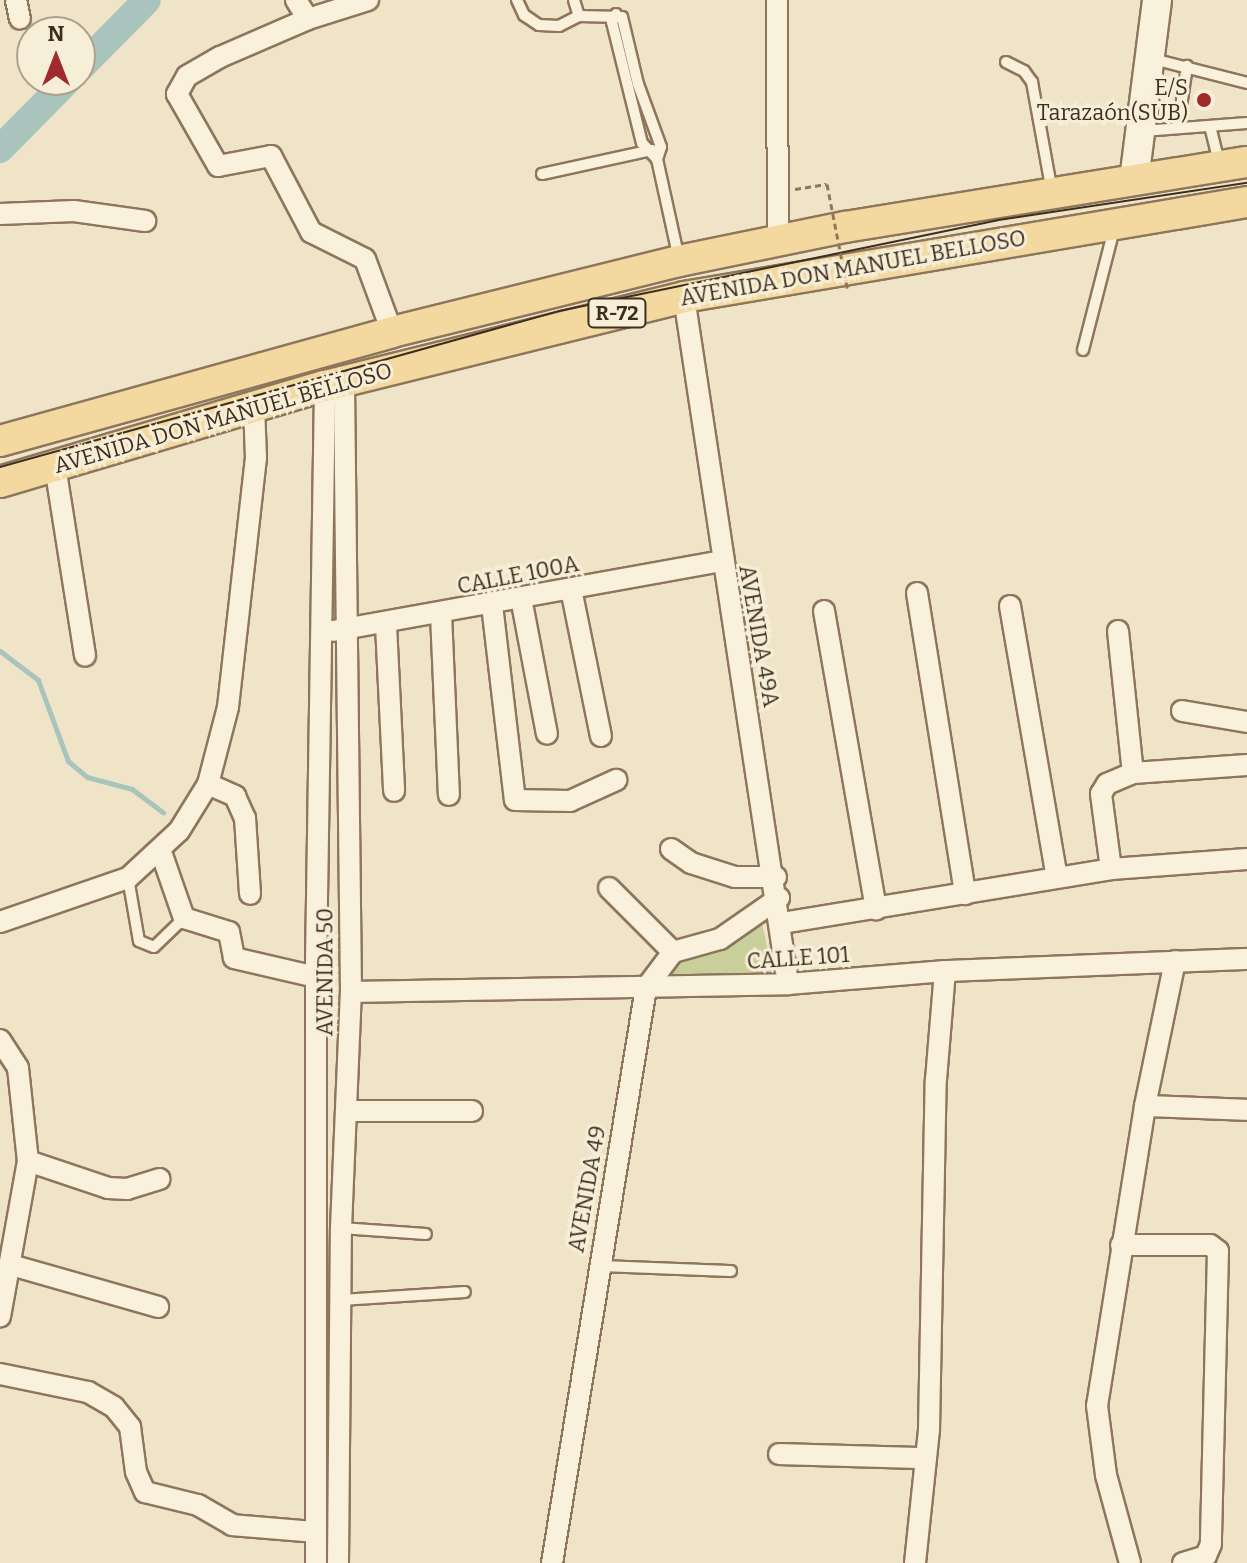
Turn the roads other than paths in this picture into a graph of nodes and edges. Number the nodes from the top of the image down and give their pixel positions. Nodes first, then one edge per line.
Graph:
1 (296, 0) edge
2 (368, 0) edge
3 (517, 0) edge
4 (574, 0) edge
5 (777, 0) edge
6 (1157, 0) edge
7 (579, 16) junction
8 (308, 19) junction
9 (1151, 58) junction
10 (1006, 62) dead end
11 (1187, 66) junction
12 (1247, 83) edge
13 (633, 86) junction
14 (1247, 123) edge
15 (1210, 126) junction
16 (1178, 127) junction
17 (1143, 131) junction
18 (661, 147) junction
19 (646, 151) junction
20 (657, 159) junction
21 (1233, 164) edge
22 (542, 174) dead end
23 (1134, 180) junction
24 (1052, 193) junction
25 (1247, 202) edge
26 (0, 214) edge
27 (145, 221) dead end
28 (1115, 223) junction
29 (778, 239) junction
30 (679, 261) junction
31 (684, 297) junction
32 (392, 332) junction
33 (1083, 350) dead end
34 (335, 383) junction
35 (254, 407) junction
36 (0, 441) edge
37 (55, 466) junction
38 (0, 482) edge
39 (722, 561) junction
40 (571, 589) junction
41 (917, 593) dead end
42 (521, 598) junction
43 (492, 605) junction
44 (1010, 606) dead end
45 (824, 611) dead end
46 (441, 614) junction
47 (386, 625) junction
48 (321, 630) junction
49 (344, 631) junction
50 (1118, 631) dead end
51 (85, 656) dead end
52 (1182, 711) dead end
53 (1247, 722) edge
54 (547, 734) dead end
55 (601, 736) dead end
56 (1247, 765) edge
57 (1133, 773) junction
58 (616, 780) dead end
59 (208, 784) junction
60 (394, 791) dead end
61 (449, 795) dead end
62 (671, 849) dead end
63 (161, 852) junction
64 (1247, 859) edge
65 (1111, 869) junction
66 (776, 877) junction
67 (1057, 877) junction
68 (128, 878) junction
69 (609, 888) dead end
70 (250, 894) dead end
71 (965, 894) junction
72 (779, 898) junction
73 (876, 910) junction
74 (184, 918) junction
75 (0, 922) edge
76 (782, 923) junction
77 (673, 952) junction
78 (1247, 959) edge
79 (1175, 961) junction
80 (945, 971) junction
81 (316, 977) junction
82 (788, 984) junction
83 (646, 988) junction
84 (351, 992) junction
85 (0, 1040) edge
86 (1145, 1106) junction
87 (1247, 1110) edge
88 (347, 1111) junction
89 (472, 1111) dead end
90 (28, 1161) junction
91 (159, 1179) dead end
92 (341, 1228) junction
93 (426, 1234) dead end
94 (1121, 1245) junction
95 (9, 1251) edge
96 (598, 1266) junction
97 (731, 1271) dead end
98 (465, 1292) dead end
99 (341, 1300) junction
100 (158, 1307) dead end
101 (0, 1317) edge
102 (0, 1374) edge
103 (779, 1454) dead end
104 (926, 1458) junction
105 (316, 1532) junction
106 (316, 1563) edge
107 (338, 1563) edge
108 (552, 1563) edge
109 (915, 1563) edge
110 (1130, 1563) edge
111 (1183, 1563) edge

1 - 8 street
2 - 8 street
3 - 7 lane
4 - 7 lane
5 - 29 street
6 - 9 street
7 - 13 lane
8 - 32 street
9 - 11 lane
9 - 17 street
10 - 24 lane
11 - 12 lane
11 - 16 lane
13 - 18 lane
13 - 19 lane
14 - 15 lane
15 - 16 lane
15 - 21 lane
16 - 17 lane
17 - 23 street
18 - 19 lane
18 - 20 lane
19 - 20 lane
19 - 22 lane
20 - 30 lane
21 - 23 main road, AVENIDA DON MANUEL BELLOSO / R-72
23 - 24 main road, AVENIDA DON MANUEL BELLOSO / R-72
24 - 29 main road, AVENIDA DON MANUEL BELLOSO / R-72
25 - 28 main road, AVENIDA DON MANUEL BELLOSO / R-72
26 - 27 street
28 - 31 main road, AVENIDA DON MANUEL BELLOSO / R-72
28 - 33 lane
29 - 30 main road, AVENIDA DON MANUEL BELLOSO / R-72
30 - 32 main road, AVENIDA DON MANUEL BELLOSO / R-72
31 - 34 main road, AVENIDA DON MANUEL BELLOSO / R-72
31 - 39 street, AVENIDA 49A
32 - 36 main road, AVENIDA DON MANUEL BELLOSO / R-72
34 - 35 main road, AVENIDA DON MANUEL BELLOSO / R-72
34 - 48 street, AVENIDA 50
34 - 49 street, AVENIDA 50
35 - 37 main road, AVENIDA DON MANUEL BELLOSO / R-72
35 - 59 street
37 - 38 main road, AVENIDA DON MANUEL BELLOSO / R-72
37 - 51 street
39 - 40 street, CALLE 100A
39 - 66 street, AVENIDA 49A
40 - 42 street, CALLE 100A
40 - 55 street
41 - 71 street
42 - 43 street, CALLE 100A
42 - 54 street
43 - 46 street, CALLE 100A
43 - 58 street
44 - 67 street
45 - 73 street
46 - 47 street, CALLE 100A
46 - 61 street
47 - 49 street, CALLE 100A
47 - 60 street
48 - 49 street, CALLE 100A
48 - 81 street, AVENIDA 50
49 - 84 street, AVENIDA 50
50 - 57 street
52 - 53 street
56 - 57 street
57 - 65 street
59 - 63 street
59 - 70 street
62 - 66 street
63 - 68 street
63 - 74 street
64 - 65 street
65 - 67 street
66 - 72 street, AVENIDA 49A
67 - 71 street
68 - 74 lane
68 - 75 street
69 - 77 street
71 - 73 street
72 - 76 street, AVENIDA 49A
72 - 77 street
73 - 76 street
74 - 81 street
76 - 82 street, AVENIDA 49A
77 - 83 street, AVENIDA 49
78 - 79 street, CALLE 101
79 - 80 street, CALLE 101
79 - 86 street
80 - 82 street, CALLE 101
80 - 104 street
81 - 105 street, AVENIDA 50
82 - 83 street, CALLE 101
83 - 84 street, CALLE 101
83 - 96 street, AVENIDA 49
84 - 88 street, AVENIDA 50
85 - 90 street
86 - 87 street
86 - 94 street
88 - 89 street
88 - 92 street, AVENIDA 50
90 - 91 street
90 - 95 street
92 - 93 lane
92 - 99 street, AVENIDA 50
94 - 110 street
94 - 111 street
95 - 100 street
95 - 101 street
96 - 97 lane
96 - 108 street, AVENIDA 49
98 - 99 lane
99 - 107 street, AVENIDA 50
102 - 105 street
103 - 104 street
104 - 109 street
105 - 106 street, AVENIDA 50

